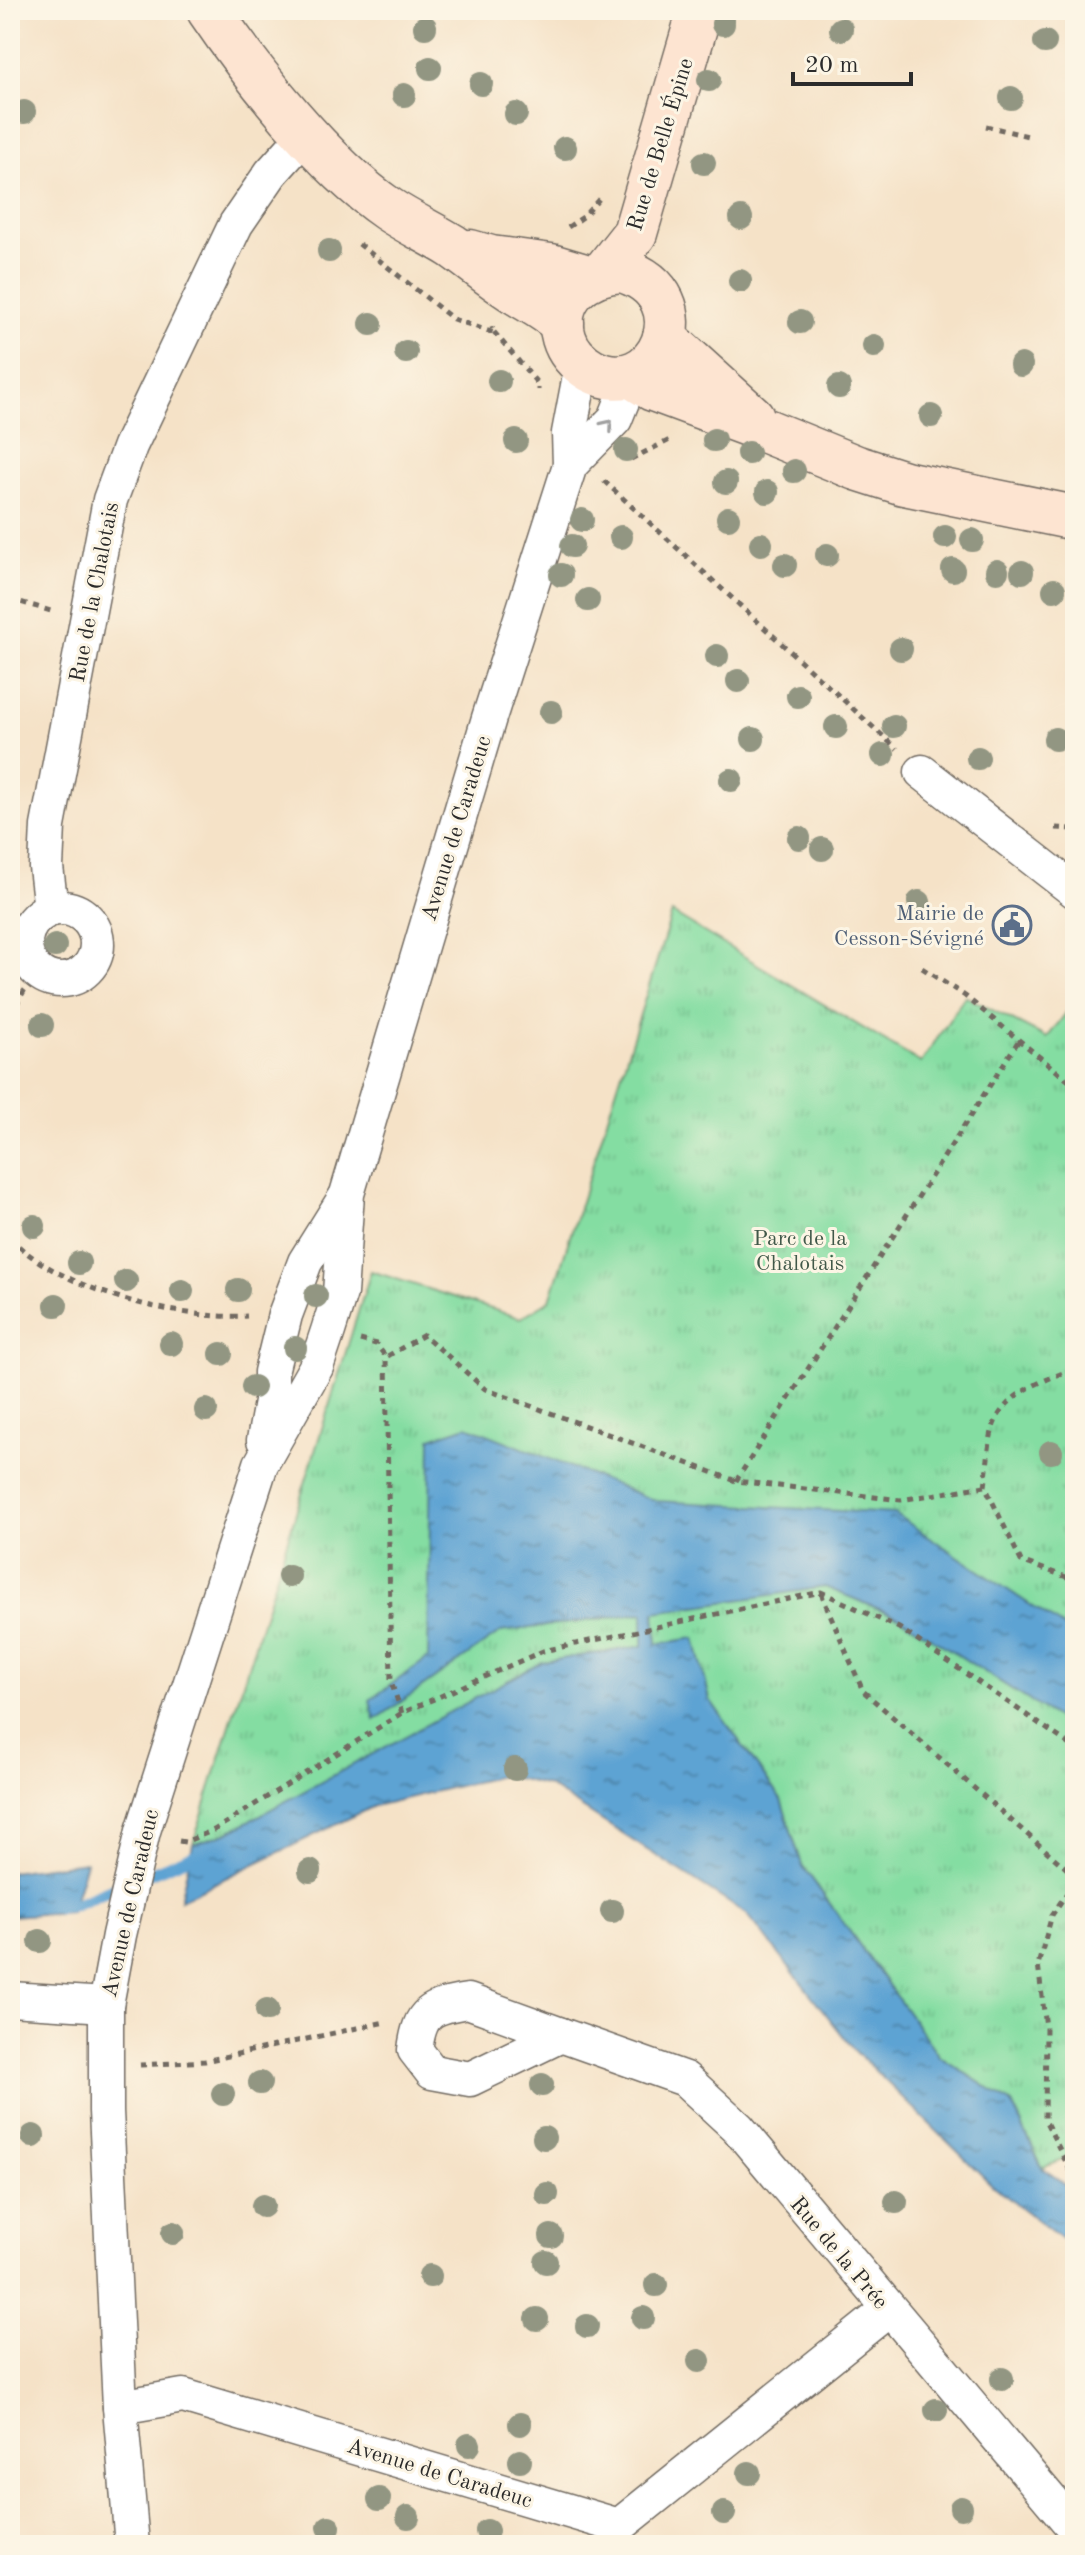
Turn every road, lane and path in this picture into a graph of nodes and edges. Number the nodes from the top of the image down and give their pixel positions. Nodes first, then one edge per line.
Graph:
1 (209, 10) edge
2 (700, 10) edge
3 (986, 126) dead end
4 (307, 133) junction
5 (1028, 136) dead end
6 (452, 246) junction
7 (597, 274) junction
8 (562, 323) junction
9 (665, 338) junction
10 (582, 365) junction
11 (632, 376) junction
12 (766, 431) junction
13 (570, 465) junction
14 (1075, 518) edge
15 (922, 772) joint
16 (1075, 891) edge
17 (51, 909) junction
18 (922, 968) dead end
19 (39, 973) junction
20 (10, 1016) edge
21 (1019, 1040) junction
22 (1075, 1086) edge
23 (347, 1194) junction
24 (10, 1238) edge
25 (285, 1315) junction
26 (1075, 1368) edge
27 (261, 1464) junction
28 (736, 1481) junction
29 (985, 1486) junction
30 (1075, 1580) edge
31 (821, 1592) junction
32 (401, 1710) junction
33 (1075, 1748) edge
34 (143, 1831) junction
35 (1075, 1879) edge
36 (10, 1999) edge
37 (106, 2005) junction
38 (418, 2025) junction
39 (561, 2035) junction
40 (106, 2111) junction
41 (1075, 2180) edge
42 (888, 2310) junction
43 (120, 2407) junction
44 (1075, 2529) edge
45 (618, 2535) edge
46 (132, 2545) edge

1 - 4 main road
2 - 7 main road, Rue de Belle Épine
3 - 5 path
4 - 6 main road
4 - 17 street, Rue de la Chalotais
6 - 7 main road
6 - 8 main road
7 - 8 main road
7 - 9 main road
8 - 10 main road
9 - 11 main road
9 - 12 main road
10 - 11 main road
10 - 13 street, Avenue de Caradeuc
11 - 12 main road
13 -> 11 street, Avenue de Caradeuc
12 - 14 main road
13 - 15 path
13 - 23 street, Avenue de Caradeuc
15 - 16 street
17 - 19 street
17 - 19 street
18 - 21 path
19 - 20 path
21 - 22 path
21 - 28 path
23 - 25 street, Avenue de Caradeuc
23 - 27 street, Avenue de Caradeuc
24 - 25 path
25 - 27 street, Avenue de Caradeuc
26 - 29 path
27 - 34 street, Avenue de Caradeuc
28 - 29 path
28 - 32 path
29 - 30 path
31 - 32 path
31 - 33 path
31 - 35 path
32 - 34 path
34 - 37 street, Avenue de Caradeuc
35 - 41 path
36 - 37 street
37 - 40 street, Avenue de Caradeuc
38 - 39 street, Rue de la Prée
38 - 39 street
38 - 40 path
39 - 42 street, Rue de la Prée
40 - 43 street, Avenue de Caradeuc
42 - 44 street, Rue de la Prée
42 - 45 street, Avenue de Caradeuc
43 - 45 street, Avenue de Caradeuc
43 - 46 street, Avenue de Caradeuc

